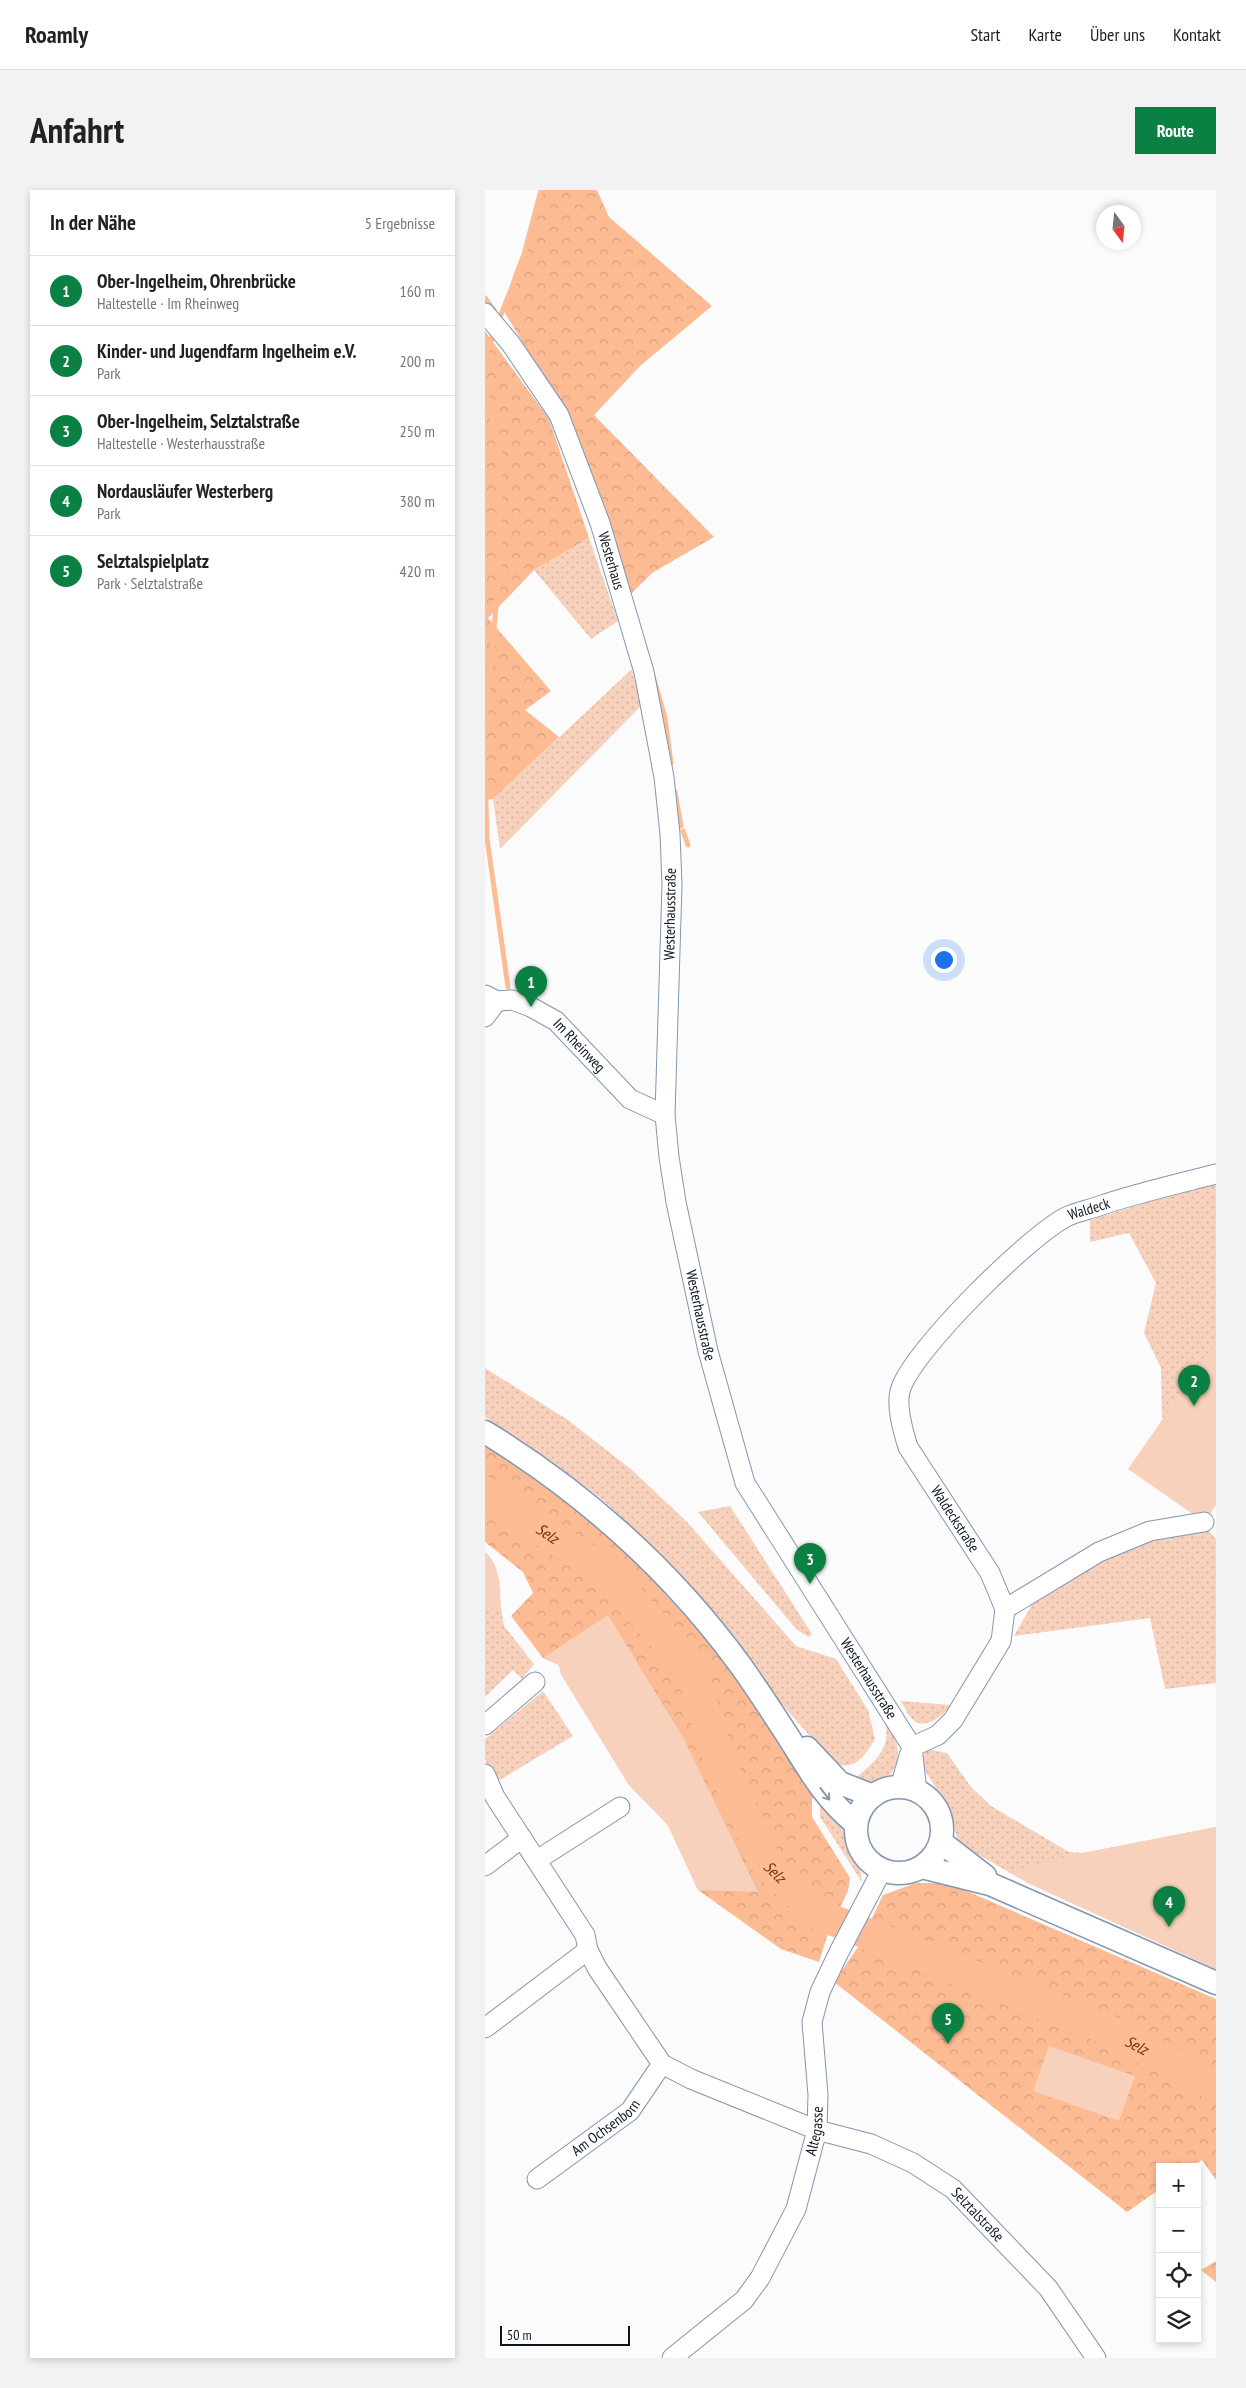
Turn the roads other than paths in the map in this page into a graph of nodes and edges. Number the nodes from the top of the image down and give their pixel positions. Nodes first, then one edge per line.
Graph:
1 (491, 321) edge
2 (670, 834) joint
3 (491, 998) edge
4 (485, 1017) edge
5 (665, 1115) junction
6 (1216, 1174) edge
7 (984, 1287) joint
8 (485, 1432) edge
9 (1204, 1522) dead end
10 (1005, 1609) junction
11 (535, 1682) dead end
12 (761, 1694) junction
13 (485, 1726) edge
14 (912, 1747) junction
15 (485, 1774) edge
16 (909, 1789) junction
17 (490, 1796) edge
18 (873, 1796) junction
19 (620, 1807) dead end
20 (856, 1824) junction
21 (522, 1838) junction
22 (941, 1842) junction
23 (537, 1860) junction
24 (485, 1866) edge
25 (922, 1866) junction
26 (882, 1870) junction
27 (1017, 1895) junction
28 (588, 1950) junction
29 (1216, 1983) edge
30 (485, 2028) edge
31 (662, 2064) junction
32 (817, 2130) junction
33 (537, 2179) dead end
34 (672, 2358) edge
35 (1096, 2358) edge

1 - 2 street, Westerhaus
2 - 5 street, Westerhausstraße
3 - 4 street
3 - 5 street, Im Rheinweg
5 - 14 street, Westerhausstraße
6 - 7 street, Waldeck
7 - 10 street, Waldeckstraße
8 - 12 main road
9 - 10 street
10 - 14 street, Waldeckstraße
11 - 13 street
12 - 18 main road
12 -> 20 main road
14 - 16 street
15 - 17 street
16 - 18 main road
16 - 22 main road
17 - 21 street
18 - 20 main road
19 - 23 street
20 - 26 main road
21 - 23 street
21 - 24 street
22 - 25 main road
22 - 27 main road
23 - 28 street
25 - 26 main road
25 - 27 main road
26 - 32 street, Altegasse
27 - 29 main road
28 - 30 street
28 - 31 street
31 - 32 street
31 - 33 street, Am Ochsenborn
32 - 34 street, Altegasse
32 - 35 street, Selztalstraße

